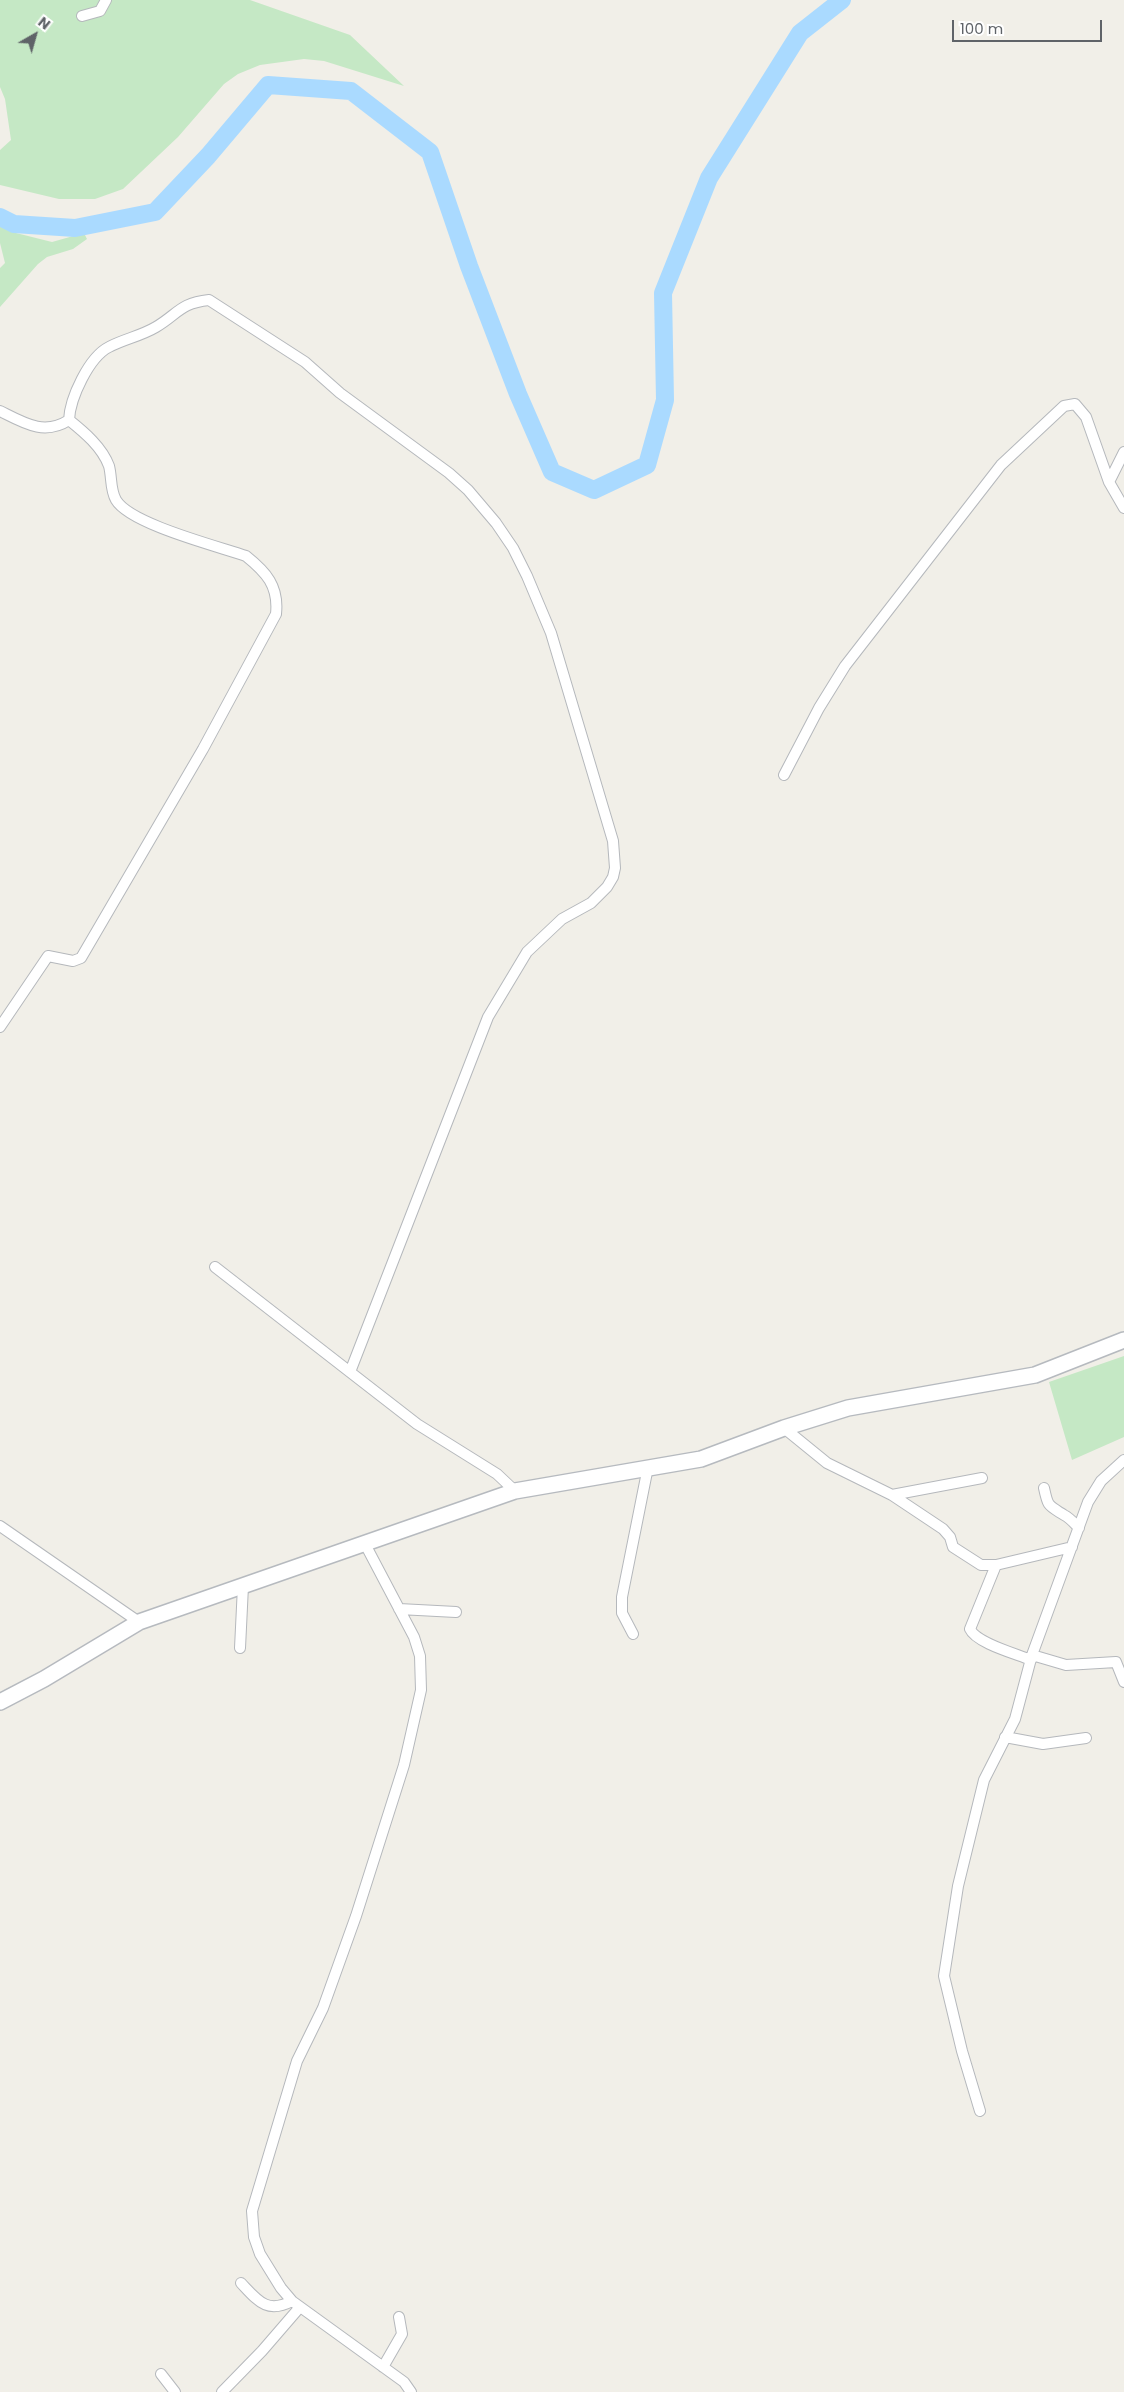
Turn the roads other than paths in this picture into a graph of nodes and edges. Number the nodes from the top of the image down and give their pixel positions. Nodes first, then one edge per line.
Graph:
1 (106, 0) edge
2 (82, 16) dead end
3 (0, 412) edge
4 (69, 420) junction
5 (1124, 452) edge
6 (1109, 482) junction
7 (1124, 508) edge
8 (784, 775) dead end
9 (0, 1027) edge
10 (215, 1267) dead end
11 (1124, 1340) edge
12 (350, 1372) junction
13 (784, 1428) junction
14 (1124, 1460) edge
15 (648, 1467) junction
16 (982, 1478) dead end
17 (1044, 1488) dead end
18 (515, 1491) junction
19 (892, 1495) junction
20 (0, 1526) edge
21 (1079, 1528) junction
22 (365, 1544) junction
23 (1072, 1547) junction
24 (996, 1565) junction
25 (244, 1586) junction
26 (399, 1609) junction
27 (456, 1612) dead end
28 (139, 1622) junction
29 (633, 1634) dead end
30 (240, 1648) dead end
31 (1032, 1657) junction
32 (1124, 1682) edge
33 (0, 1702) edge
34 (1005, 1737) junction
35 (1086, 1738) dead end
36 (980, 2112) dead end
37 (241, 2284) dead end
38 (296, 2304) junction
39 (399, 2318) dead end
40 (383, 2367) junction
41 (161, 2374) dead end
42 (175, 2392) edge
43 (222, 2392) edge
44 (411, 2392) edge

1 - 2 street
3 - 4 street
4 - 9 street
4 - 12 street
5 - 6 street
6 - 7 street
6 - 8 street
10 - 12 street
11 - 13 street
12 - 18 street
13 - 15 street
13 - 19 street
14 - 21 street
15 - 18 street
15 - 29 street
16 - 19 street
17 - 21 street
18 - 22 street
19 - 24 street
20 - 28 street
21 - 23 street
22 - 25 street
22 - 26 street
23 - 24 street
23 - 31 street
24 - 31 street
25 - 28 street
25 - 30 street
26 - 27 street
26 - 38 street
28 - 33 street
31 - 32 street
31 - 34 street
34 - 35 street
34 - 36 street
37 - 38 street
38 - 40 street
38 - 43 street
39 - 40 street
40 - 44 street
41 - 42 street

